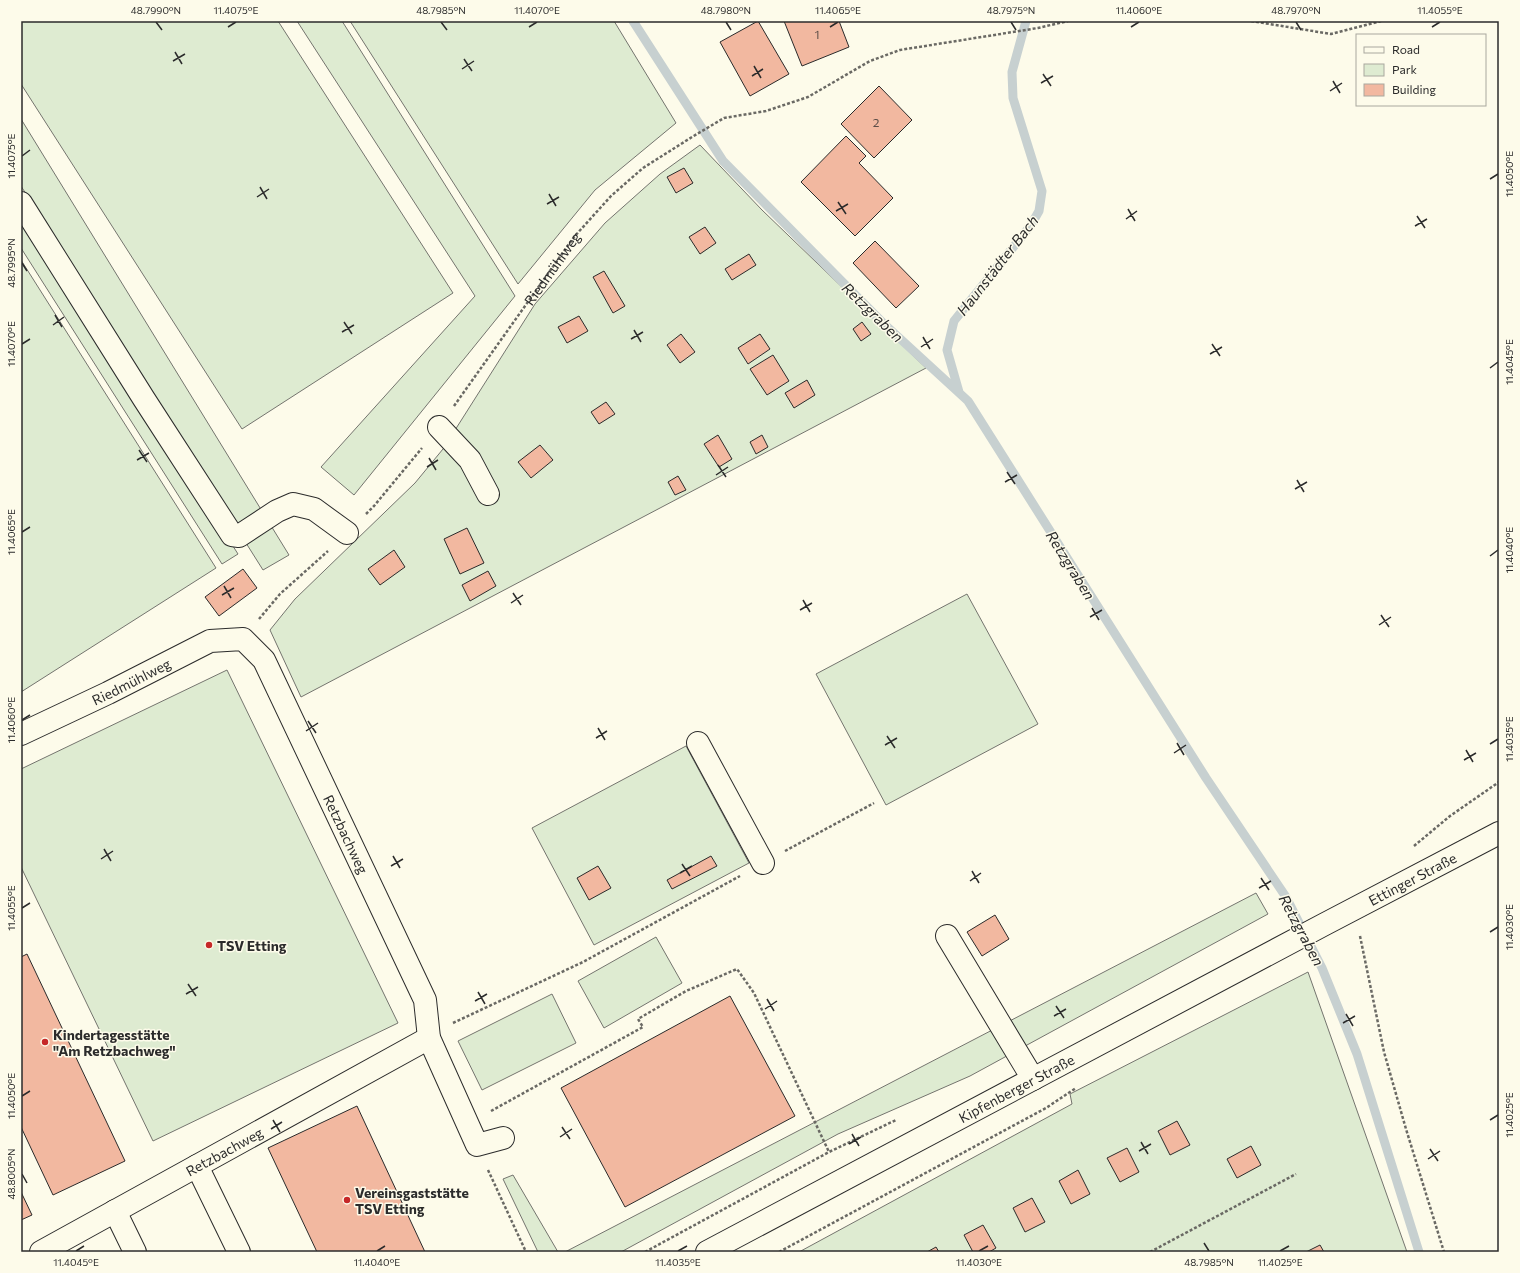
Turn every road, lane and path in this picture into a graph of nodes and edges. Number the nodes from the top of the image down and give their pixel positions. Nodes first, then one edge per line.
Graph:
1 (1068, 21) edge
2 (1251, 21) edge
3 (1381, 21) edge
4 (21, 203) edge
5 (439, 427) joint
6 (488, 494) dead end
7 (347, 533) dead end
8 (243, 639) joint
9 (21, 734) edge
10 (698, 743) dead end
11 (1499, 782) edge
12 (1499, 833) edge
13 (1409, 850) dead end
14 (764, 863) dead end
15 (1355, 908) junction
16 (666, 916) dead end
17 (1325, 924) joint
18 (947, 936) dead end
19 (429, 1038) junction
20 (1033, 1079) junction
21 (467, 1124) junction
22 (503, 1138) dead end
23 (477, 1145) junction
24 (829, 1152) dead end
25 (197, 1166) junction
26 (1296, 1174) dead end
27 (115, 1211) junction
28 (41, 1252) edge
29 (135, 1252) edge
30 (239, 1252) edge
31 (526, 1252) edge
32 (707, 1252) edge
33 (1150, 1252) edge
34 (1444, 1252) edge

1 - 5 path, Riedmühlweg
2 - 3 path
4 - 7 street
5 - 6 street
8 - 9 street, Riedmühlweg
8 - 19 street, Retzbachweg
10 - 14 street
11 - 13 path
12 - 15 street, Ettinger Straße
15 - 17 street, Ettinger Straße
15 - 34 path
16 - 19 path
17 - 20 street, Kipfenberger Straße
18 - 20 street
19 - 21 street, Retzbachweg
19 - 25 street, Retzbachweg
20 - 32 street, Kipfenberger Straße
21 - 23 street, Retzbachweg
21 - 24 path
22 - 23 street
23 - 31 path
25 - 27 street, Retzbachweg
25 - 30 street
26 - 33 path
27 - 28 street, Retzbachweg
27 - 29 street

